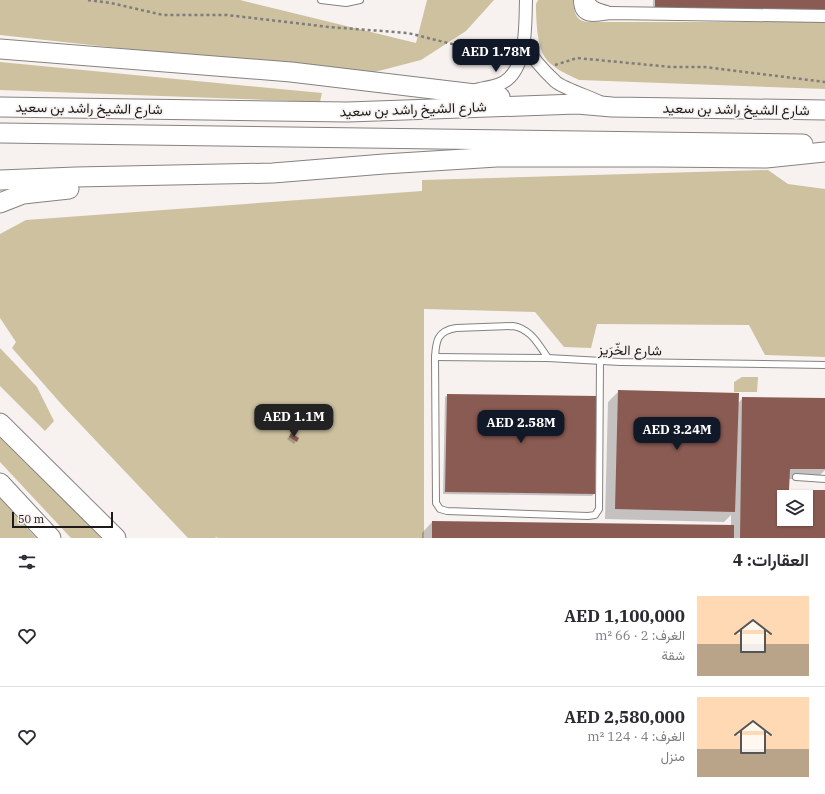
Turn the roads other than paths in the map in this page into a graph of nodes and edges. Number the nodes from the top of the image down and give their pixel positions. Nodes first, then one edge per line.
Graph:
1 (321, 0) edge
2 (360, 0) edge
3 (526, 0) edge
4 (580, 0) edge
5 (587, 0) edge
6 (610, 13) junction
7 (825, 16) edge
8 (524, 43) junction
9 (0, 49) edge
10 (461, 93) junction
11 (577, 104) junction
12 (0, 107) edge
13 (612, 107) junction
14 (825, 110) edge
15 (0, 133) edge
16 (825, 144) edge
17 (825, 152) edge
18 (123, 176) junction
19 (0, 180) edge
20 (0, 203) edge
21 (435, 357) junction
22 (548, 358) junction
23 (600, 361) junction
24 (825, 365) edge
25 (0, 423) edge
26 (796, 477) dead end
27 (825, 479) edge
28 (0, 483) edge
29 (51, 538) edge
30 (116, 538) edge

1 - 2 lane
3 - 8 street
4 - 6 street
5 - 6 street
6 - 7 street
8 - 10 street
8 - 13 street
9 - 10 main road
10 - 11 main road
11 - 12 main road, شارع الشيخ راشد بن سعيد
11 - 13 main road, شارع الشيخ راشد بن سعيد
13 - 14 main road, شارع الشيخ راشد بن سعيد
15 - 16 main road, شارع الشيخ راشد بن سعيد
17 - 18 main road
18 - 19 main road
18 - 20 main road
21 - 22 lane, شارع الخّرَيز
21 - 22 lane
21 - 23 lane
22 - 23 lane, شارع الخّرَيز
23 - 24 lane, شارع الخّرَيز
25 - 30 main road
26 - 27 lane
28 - 29 main road

